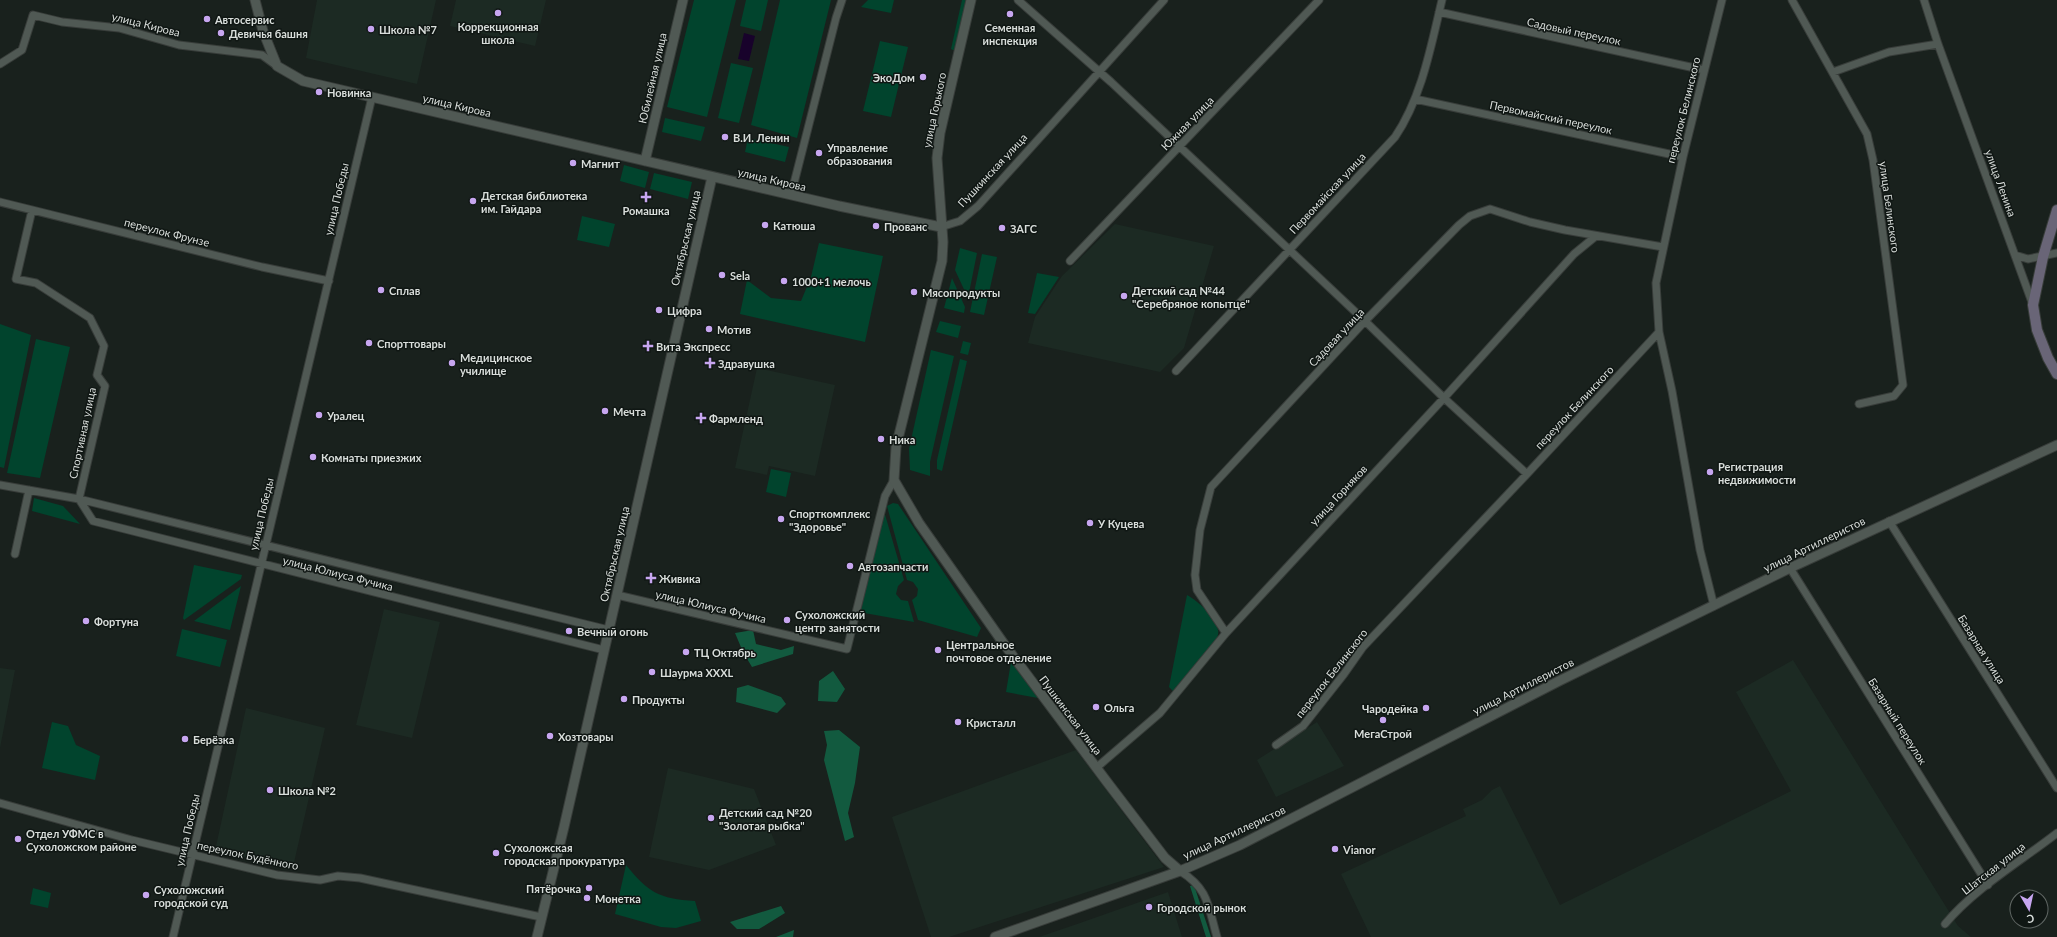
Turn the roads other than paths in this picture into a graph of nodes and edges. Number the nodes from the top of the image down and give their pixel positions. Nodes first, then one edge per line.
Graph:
1 (255, 0) edge
2 (683, 0) edge
3 (842, 0) edge
4 (971, 0) edge
5 (1018, 0) edge
6 (1164, 0) edge
7 (1319, 0) edge
8 (1442, 0) edge
9 (1722, 0) edge
10 (1792, 0) edge
11 (1924, 0) edge
12 (1439, 12) junction
13 (1938, 44) junction
14 (0, 64) edge
15 (276, 66) junction
16 (1704, 70) junction
17 (1099, 71) junction
18 (1833, 72) junction
19 (372, 97) junction
20 (1416, 99) junction
21 (1179, 148) junction
22 (1683, 157) junction
23 (645, 161) junction
24 (712, 177) junction
25 (791, 195) junction
26 (0, 202) edge
27 (32, 210) junction
28 (2057, 210) edge
29 (941, 227) junction
30 (1596, 236) junction
31 (1663, 247) junction
32 (1289, 250) junction
33 (2057, 253) edge
34 (2015, 255) junction
35 (2043, 257) junction
36 (1070, 261) dead end
37 (329, 281) junction
38 (2033, 305) junction
39 (1366, 321) junction
40 (1659, 332) junction
41 (1176, 371) dead end
42 (2057, 374) edge
43 (1444, 398) junction
44 (1859, 404) dead end
45 (2057, 445) edge
46 (1527, 474) junction
47 (894, 480) junction
48 (0, 485) edge
49 (29, 490) junction
50 (79, 499) junction
51 (1889, 521) junction
52 (266, 547) junction
53 (15, 554) dead end
54 (262, 565) junction
55 (1790, 568) junction
56 (617, 595) junction
57 (1714, 606) junction
58 (609, 630) junction
59 (1226, 633) junction
60 (604, 650) junction
61 (1276, 745) dead end
62 (1096, 768) junction
63 (2057, 788) edge
64 (0, 803) edge
65 (2057, 833) edge
66 (193, 855) junction
67 (1180, 871) junction
68 (1988, 885) junction
69 (541, 917) junction
70 (1945, 924) dead end
71 (173, 937) edge
72 (536, 937) edge
73 (995, 937) edge
74 (1217, 937) edge

1 - 15 street
2 - 23 street, Юбилейная улица
3 - 25 street
4 - 29 street, улица Горького
5 - 17 street
6 - 17 street, Пушкинская улица
7 - 21 street, Южная улица
8 - 12 street, Первомайская улица
9 - 16 street, переулок Белинского
10 - 18 street, улица Белинского
11 - 13 street, улица Ленина
12 - 16 street, Садовый переулок
12 - 20 street, Первомайская улица
13 - 18 street
13 - 34 street, улица Ленина
14 - 15 street, улица Кирова
15 - 19 street, улица Кирова
16 - 22 street, переулок Белинского
17 - 21 street
17 - 29 street, Пушкинская улица
18 - 44 street, улица Белинского
19 - 23 street, улица Кирова
19 - 37 street, улица Победы
20 - 22 street, Первомайский переулок
20 - 32 street, Первомайская улица
21 - 32 street
21 - 36 street, Южная улица
22 - 31 street, переулок Белинского
23 - 24 street, улица Кирова
24 - 25 street, улица Кирова
24 - 56 street, Октябрьская улица
25 - 29 street, улица Кирова
26 - 27 street, переулок Фрунзе
27 - 37 street, переулок Фрунзе
27 - 50 street, Спортивная улица
28 - 35 main road
29 - 47 street
30 - 31 street
30 - 39 street, Садовая улица
30 - 43 street, улица Горняков
31 - 40 street, переулок Белинского
32 - 39 street
32 - 41 street, Первомайская улица
33 - 35 street
34 - 35 street
34 - 38 street, улица Ленина
35 - 38 main road
37 - 52 street, улица Победы
38 - 42 main road, улица Ленина
39 - 43 street
39 - 59 street, Садовая улица
40 - 46 street, переулок Белинского
40 - 57 street
43 - 46 street
43 - 59 street, улица Горняков
45 - 51 street, улица Артиллеристов
46 - 61 street, переулок Белинского
47 - 56 street, улица Юлиуса Фучика
47 - 62 street, Пушкинская улица
48 - 49 street, улица Юлиуса Фучика
49 - 50 street, улица Юлиуса Фучика
49 - 53 street
50 - 52 street, улица Юлиуса Фучика
50 - 54 street, улица Юлиуса Фучика
51 - 55 street, улица Артиллеристов
51 - 63 street, Базарная улица
52 - 54 street, улица Победы
52 - 58 street, улица Юлиуса Фучика
54 - 60 street, улица Юлиуса Фучика
54 - 66 street, улица Победы
55 - 57 street, улица Артиллеристов
55 - 68 street, Базарный переулок
56 - 58 street, Октябрьская улица
57 - 67 street, улица Артиллеристов
58 - 60 street, Октябрьская улица
59 - 62 street, улица Горняков
60 - 69 street, Октябрьская улица
62 - 67 street, Пушкинская улица
64 - 66 street, переулок Будённого
65 - 68 street, Шатская улица
66 - 69 street, переулок Будённого
66 - 71 street, улица Победы
67 - 73 street, улица Артиллеристов
67 - 74 street, Пушкинская улица
68 - 70 street, Шатская улица
69 - 72 street, Октябрьская улица

